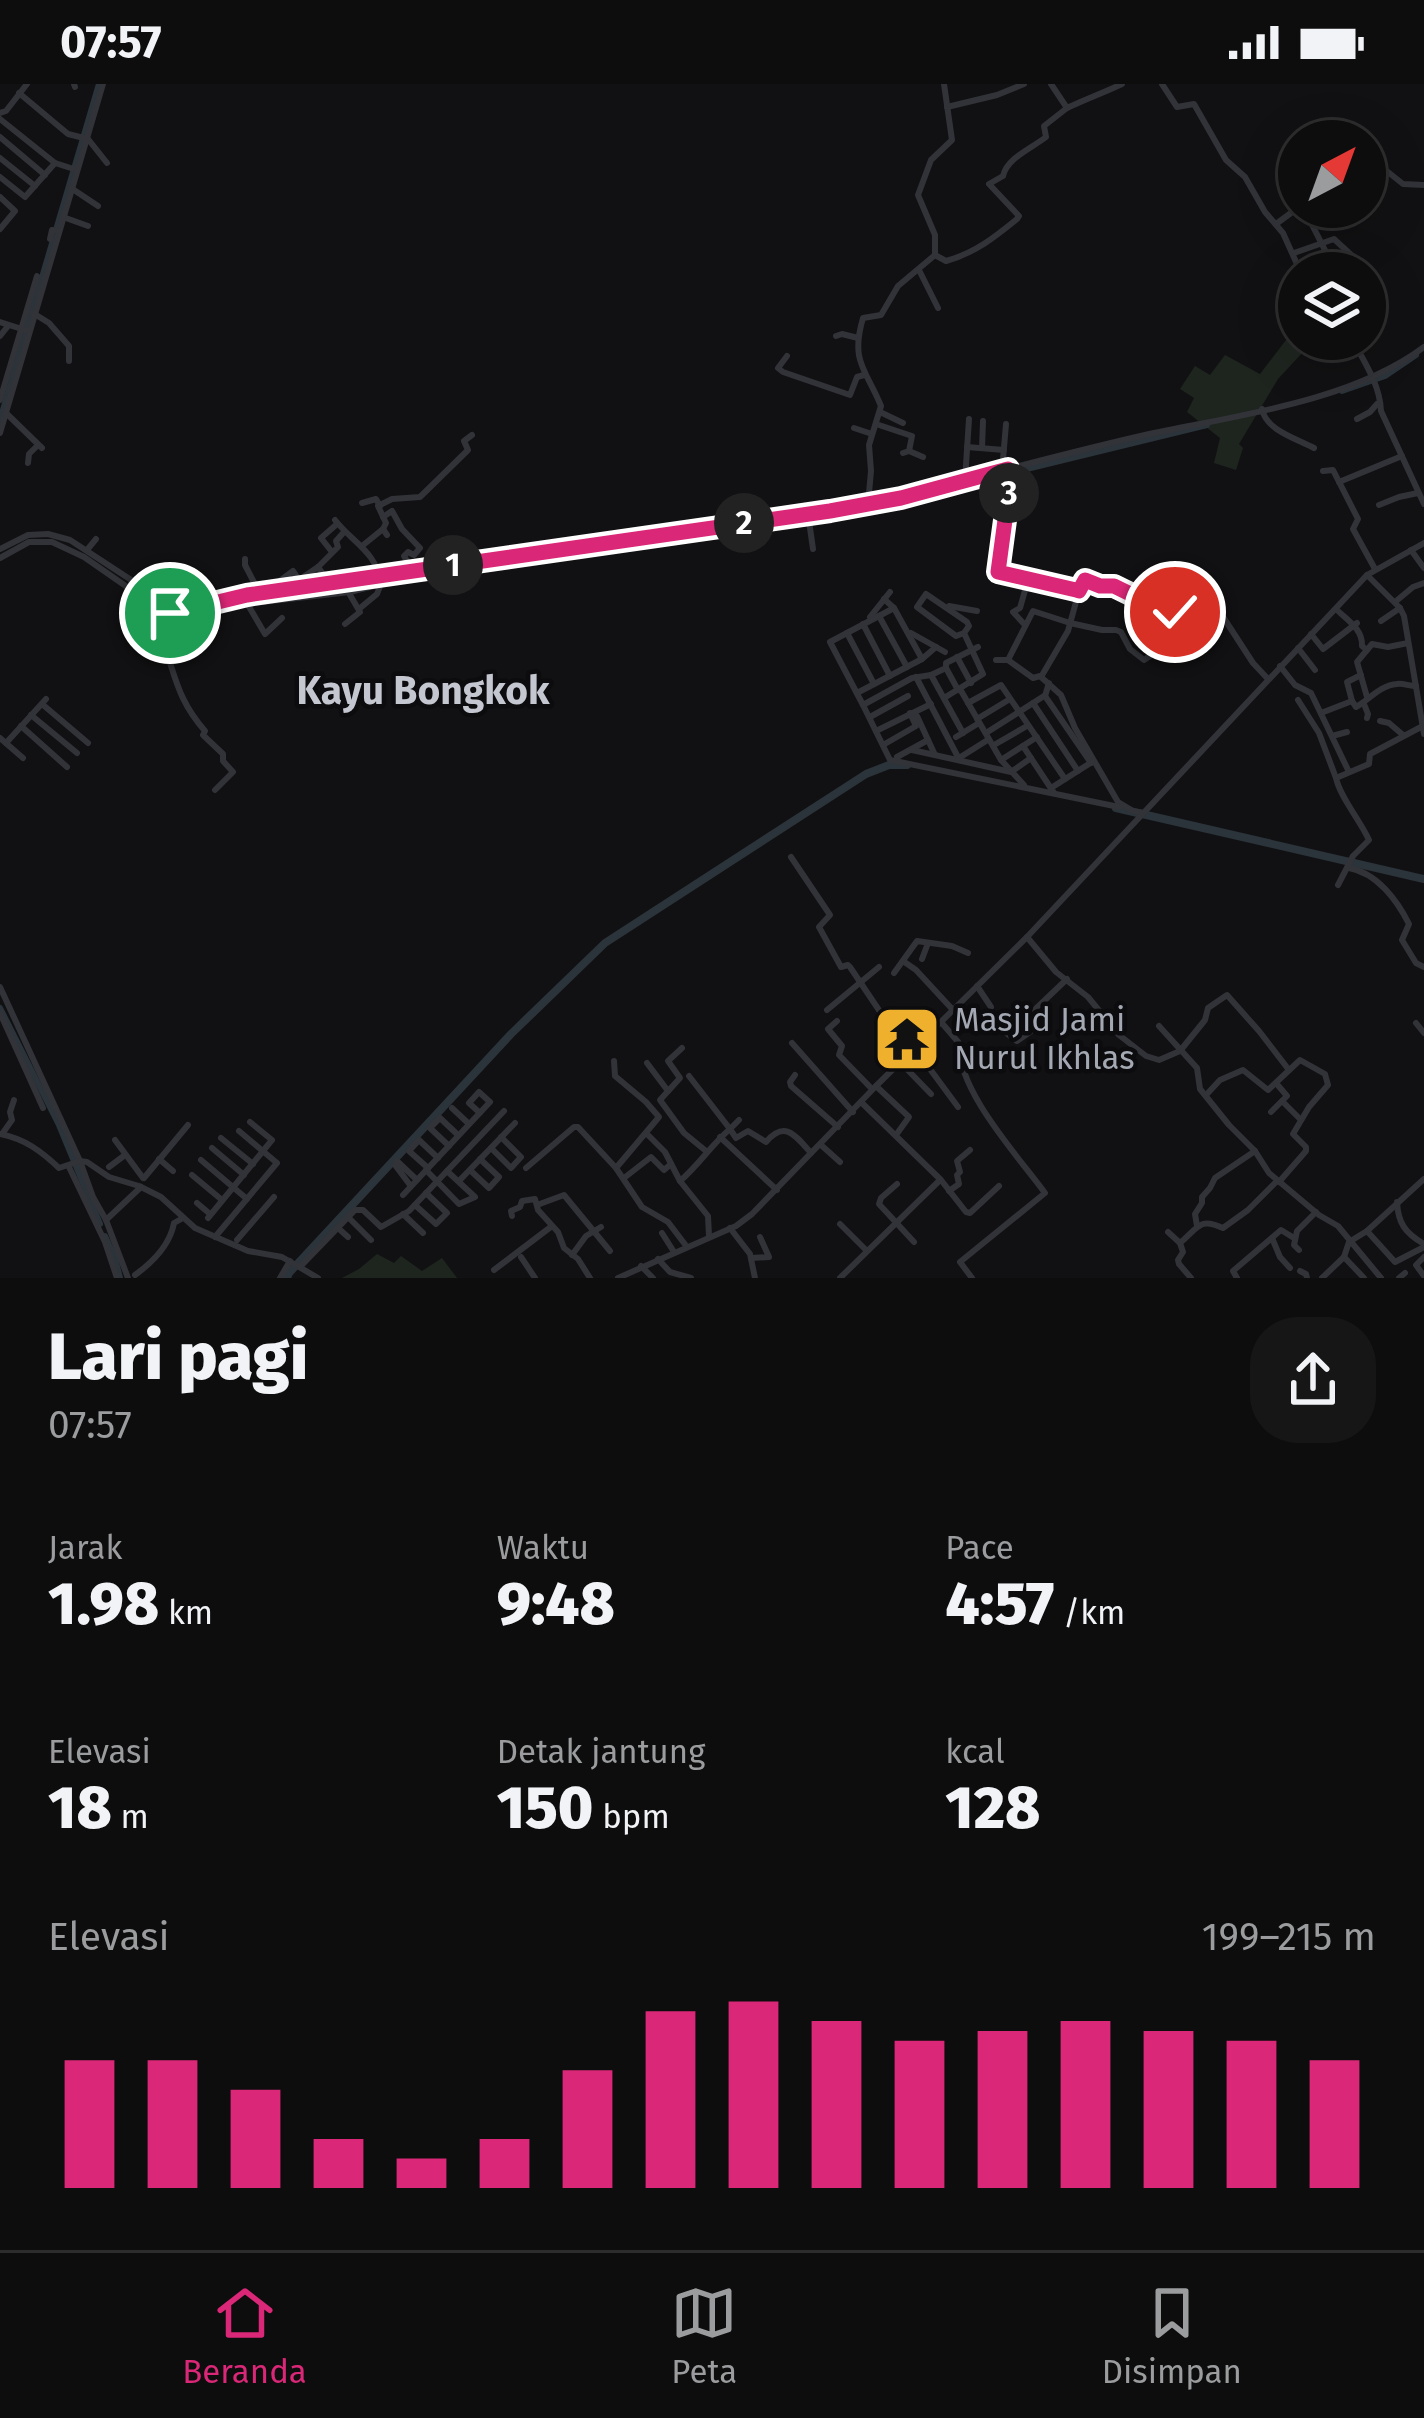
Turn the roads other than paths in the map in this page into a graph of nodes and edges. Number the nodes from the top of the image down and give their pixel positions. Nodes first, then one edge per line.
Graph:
1 (27, 84) edge
2 (103, 84) edge
3 (944, 84) edge
4 (1024, 84) edge
5 (1051, 84) edge
6 (1122, 84) edge
7 (1162, 84) edge
8 (19, 93) junction
9 (946, 107) junction
10 (1067, 108) junction
11 (0, 116) edge
12 (0, 137) edge
13 (83, 137) junction
14 (0, 158) edge
15 (55, 163) junction
16 (107, 163) dead end
17 (74, 169) junction
18 (1386, 170) edge
19 (45, 175) junction
20 (0, 177) edge
21 (1424, 185) edge
22 (35, 186) junction
23 (71, 188) junction
24 (2, 201) edge
25 (98, 206) dead end
26 (63, 217) junction
27 (1276, 224) joint
28 (88, 226) dead end
29 (1314, 228) edge
30 (0, 229) edge
31 (57, 230) junction
32 (50, 239) dead end
33 (1323, 243) junction
34 (1293, 252) edge
35 (1297, 252) edge
36 (1326, 252) edge
37 (1349, 252) edge
38 (935, 255) junction
39 (920, 270) junction
40 (32, 306) junction
41 (938, 308) dead end
42 (4, 324) edge
43 (25, 331) junction
44 (836, 335) dead end
45 (0, 336) edge
46 (858, 338) junction
47 (1424, 347) edge
48 (19, 352) junction
49 (787, 356) dead end
50 (1363, 360) edge
51 (69, 361) dead end
52 (864, 375) junction
53 (1374, 380) junction
54 (0, 400) edge
55 (1380, 402) junction
56 (1262, 411) junction
57 (880, 412) junction
58 (5, 413) junction
59 (969, 419) dead end
60 (1357, 419) dead end
61 (903, 422) dead end
62 (983, 422) dead end
63 (876, 424) junction
64 (854, 428) dead end
65 (1002, 430) dead end
66 (0, 433) edge
67 (872, 434) junction
68 (472, 435) dead end
69 (967, 447) junction
70 (982, 448) junction
71 (1314, 448) dead end
72 (1004, 450) junction
73 (1403, 455) junction
74 (923, 457) dead end
75 (991, 462) dead end
76 (28, 463) dead end
77 (1006, 471) junction
78 (1323, 471) dead end
79 (965, 480) junction
80 (1339, 482) junction
81 (1418, 493) junction
82 (362, 503) dead end
83 (868, 504) junction
84 (1424, 504) edge
85 (1379, 505) dead end
86 (380, 506) junction
87 (382, 517) junction
88 (808, 519) junction
89 (344, 532) junction
90 (96, 539) dead end
91 (58, 540) junction
92 (1424, 543) edge
93 (362, 546) junction
94 (813, 549) dead end
95 (7, 550) edge
96 (87, 550) junction
97 (1411, 550) junction
98 (331, 556) junction
99 (245, 560) dead end
100 (287, 562) dead end
101 (102, 565) junction
102 (318, 567) junction
103 (1375, 568) junction
104 (1424, 568) edge
105 (293, 571) junction
106 (413, 572) junction
107 (1367, 575) junction
108 (381, 580) junction
109 (1028, 580) junction
110 (1424, 584) edge
111 (349, 587) junction
112 (329, 589) junction
113 (282, 591) junction
114 (297, 591) junction
115 (1079, 591) junction
116 (260, 594) junction
117 (247, 599) junction
118 (946, 605) junction
119 (1397, 605) junction
120 (894, 608) junction
121 (359, 609) junction
122 (1160, 609) junction
123 (1336, 609) junction
124 (170, 610) junction
125 (977, 611) dead end
126 (879, 616) junction
127 (282, 618) dead end
128 (1381, 621) dead end
129 (1070, 623) junction
130 (345, 624) dead end
131 (864, 624) junction
132 (1355, 624) junction
133 (1025, 625) junction
134 (156, 626) junction
135 (908, 631) junction
136 (145, 632) dead end
137 (847, 633) junction
138 (964, 633) junction
139 (1311, 634) junction
140 (1408, 643) junction
141 (936, 647) junction
142 (1298, 648) junction
143 (974, 649) junction
144 (1367, 650) junction
145 (945, 652) dead end
146 (957, 658) junction
147 (922, 659) junction
148 (996, 660) dead end
149 (1008, 660) junction
150 (1424, 663) edge
151 (1280, 666) junction
152 (1412, 666) junction
153 (907, 667) junction
154 (946, 668) junction
155 (1315, 670) dead end
156 (1041, 674) junction
157 (932, 675) junction
158 (1361, 675) junction
159 (890, 676) junction
160 (916, 677) junction
161 (1268, 679) junction
162 (970, 683) junction
163 (1049, 683) junction
164 (874, 684) junction
165 (901, 684) junction
166 (1417, 686) junction
167 (959, 689) junction
168 (857, 693) junction
169 (908, 696) junction
170 (1045, 696) junction
171 (944, 698) junction
172 (1010, 699) junction
173 (1298, 700) dead end
174 (1366, 700) junction
175 (1352, 701) junction
176 (968, 703) junction
177 (931, 704) junction
178 (1033, 704) junction
179 (863, 705) junction
180 (1422, 705) edge
181 (1020, 712) junction
182 (914, 713) junction
183 (1321, 713) junction
184 (32, 715) junction
185 (870, 718) junction
186 (1367, 718) dead end
187 (978, 721) junction
188 (1380, 721) dead end
189 (1064, 723) junction
190 (1028, 725) junction
191 (21, 726) junction
192 (877, 731) junction
193 (1422, 731) edge
194 (1051, 732) junction
195 (1347, 732) dead end
196 (1403, 735) junction
197 (1332, 736) junction
198 (1038, 738) junction
199 (3, 740) edge
200 (928, 740) junction
201 (989, 740) junction
202 (88, 742) dead end
203 (232, 745) dead end
204 (883, 745) junction
205 (1023, 746) junction
206 (912, 750) junction
207 (77, 753) dead end
208 (224, 754) junction
209 (935, 755) junction
210 (897, 757) dead end
211 (23, 758) dead end
212 (998, 758) junction
213 (1031, 758) junction
214 (959, 759) junction
215 (1093, 761) junction
216 (980, 765) junction
217 (68, 767) dead end
218 (1078, 771) junction
219 (1011, 772) junction
220 (1349, 772) junction
221 (1336, 778) junction
222 (1065, 779) junction
223 (1028, 788) junction
224 (215, 790) dead end
225 (1053, 790) junction
226 (1125, 808) junction
227 (1144, 813) junction
228 (791, 857) dead end
229 (1349, 867) junction
230 (1339, 885) dead end
231 (1027, 937) junction
232 (928, 943) junction
233 (968, 953) dead end
234 (922, 959) dead end
235 (903, 961) junction
236 (879, 967) dead end
237 (1424, 967) edge
238 (894, 973) dead end
239 (1067, 979) junction
240 (859, 982) junction
241 (977, 986) junction
242 (0, 987) edge
243 (991, 1006) dead end
244 (827, 1010) dead end
245 (953, 1010) junction
246 (0, 1013) edge
247 (837, 1022) dead end
248 (941, 1022) junction
249 (1416, 1023) dead end
250 (1159, 1026) dead end
251 (1005, 1032) dead end
252 (1424, 1033) edge
253 (792, 1043) dead end
254 (682, 1048) dead end
255 (911, 1051) junction
256 (1180, 1051) junction
257 (614, 1060) dead end
258 (900, 1061) junction
259 (647, 1063) dead end
260 (1289, 1070) junction
261 (795, 1075) dead end
262 (689, 1076) dead end
263 (1276, 1083) junction
264 (874, 1088) junction
265 (668, 1091) junction
266 (931, 1094) dead end
267 (1207, 1094) junction
268 (14, 1100) dead end
269 (660, 1100) junction
270 (1282, 1101) junction
271 (862, 1102) junction
272 (958, 1107) dead end
273 (43, 1108) dead end
274 (452, 1108) dead end
275 (653, 1110) junction
276 (504, 1111) dead end
277 (853, 1112) junction
278 (1271, 1112) dead end
279 (480, 1113) dead end
280 (739, 1120) dead end
281 (1301, 1120) junction
282 (250, 1122) dead end
283 (469, 1124) junction
284 (514, 1124) dead end
285 (188, 1126) dead end
286 (838, 1127) junction
287 (730, 1129) junction
288 (239, 1132) dead end
289 (646, 1133) junction
290 (459, 1135) junction
291 (896, 1135) junction
292 (1, 1137) edge
293 (720, 1137) junction
294 (221, 1138) dead end
295 (501, 1138) junction
296 (115, 1140) dead end
297 (472, 1145) junction
298 (821, 1145) junction
299 (448, 1146) junction
300 (212, 1148) dead end
301 (490, 1148) junction
302 (970, 1150) dead end
303 (263, 1151) junction
304 (1255, 1151) junction
305 (707, 1152) junction
306 (811, 1153) junction
307 (125, 1155) junction
308 (438, 1157) junction
309 (480, 1159) junction
310 (159, 1160) junction
311 (201, 1160) dead end
312 (840, 1162) dead end
313 (253, 1163) junction
314 (75, 1164) junction
315 (671, 1164) junction
316 (109, 1167) dead end
317 (526, 1168) dead end
318 (616, 1168) junction
319 (427, 1169) junction
320 (470, 1170) junction
321 (173, 1171) dead end
322 (448, 1171) junction
323 (268, 1174) junction
324 (193, 1175) dead end
325 (244, 1175) junction
326 (625, 1178) junction
327 (1424, 1179) edge
328 (940, 1180) junction
329 (437, 1181) junction
330 (459, 1181) junction
331 (680, 1181) junction
332 (1278, 1182) junction
333 (141, 1184) junction
334 (564, 1184) dead end
335 (897, 1184) dead end
336 (999, 1186) dead end
337 (1196, 1186) dead end
338 (233, 1187) junction
339 (777, 1190) junction
340 (949, 1191) junction
341 (426, 1193) junction
342 (1204, 1193) junction
343 (563, 1194) junction
344 (403, 1195) dead end
345 (250, 1196) junction
346 (274, 1197) dead end
347 (222, 1200) junction
348 (1397, 1202) junction
349 (197, 1203) dead end
350 (268, 1204) junction
351 (415, 1204) junction
352 (537, 1205) junction
353 (1316, 1212) junction
354 (403, 1214) junction
355 (512, 1216) dead end
356 (348, 1217) junction
357 (183, 1218) junction
358 (106, 1220) junction
359 (896, 1223) junction
360 (840, 1224) dead end
361 (552, 1226) junction
362 (1197, 1226) junction
363 (730, 1228) junction
364 (597, 1229) junction
365 (1367, 1231) junction
366 (1168, 1232) dead end
367 (423, 1233) dead end
368 (662, 1233) dead end
369 (710, 1236) junction
370 (215, 1237) junction
371 (760, 1238) dead end
372 (1272, 1238) junction
373 (1294, 1238) junction
374 (237, 1240) dead end
375 (371, 1240) dead end
376 (1348, 1241) junction
377 (914, 1242) dead end
378 (1180, 1243) junction
379 (1424, 1246) edge
380 (686, 1247) junction
381 (1299, 1250) dead end
382 (610, 1251) dead end
383 (867, 1251) junction
384 (674, 1252) junction
385 (572, 1255) junction
386 (520, 1257) dead end
387 (1344, 1257) junction
388 (1424, 1257) edge
389 (751, 1258) junction
390 (658, 1259) junction
391 (118, 1264) junction
392 (296, 1265) junction
393 (641, 1266) junction
394 (494, 1270) dead end
395 (1424, 1276) edge
396 (131, 1277) edge
397 (624, 1277) edge
398 (117, 1278) edge
399 (280, 1278) edge
400 (318, 1278) edge
401 (535, 1278) edge
402 (590, 1278) edge
403 (653, 1278) edge
404 (691, 1278) edge
405 (755, 1278) edge
406 (840, 1278) edge
407 (971, 1278) edge
408 (1191, 1278) edge
409 (1237, 1278) edge
410 (1307, 1278) edge
411 (1322, 1278) edge
412 (1364, 1278) edge
413 (1381, 1278) edge

1 - 8 street
2 - 13 street
3 - 9 street
4 - 9 street
5 - 10 street
6 - 10 street
7 - 27 street
8 - 11 street
8 - 13 street
9 - 38 street
10 - 38 street
11 - 15 street
12 - 19 street
13 - 16 street
13 - 17 street
14 - 22 street
15 - 17 street
15 - 19 street
17 - 23 street
18 - 21 street
19 - 22 street
20 - 22 street
23 - 25 street
23 - 26 street
24 - 30 street
26 - 28 street
26 - 31 street
27 - 34 street
29 - 33 street
31 - 32 street
31 - 40 street
33 - 35 street
33 - 36 street
33 - 37 street
38 - 39 street
39 - 41 street
39 - 46 street
40 - 43 street
40 - 51 street
42 - 43 street
42 - 45 street
43 - 48 street
44 - 46 street
46 - 52 street
47 - 53 street
48 - 54 street
48 - 58 street
49 - 52 street
50 - 53 street
52 - 57 street
53 - 55 street
53 - 56 street
55 - 60 street
55 - 73 street
56 - 71 street
56 - 77 street
57 - 61 street
57 - 63 street
58 - 66 street
58 - 76 street
59 - 69 street
62 - 70 street
63 - 67 street
63 - 74 street
64 - 67 street
65 - 72 street
67 - 83 street
68 - 86 street
69 - 70 street
69 - 79 street
70 - 72 street
72 - 77 street
73 - 80 street
73 - 81 street
75 - 77 street
77 - 79 street
77 - 109 street
78 - 80 street
79 - 83 street
80 - 103 street
81 - 84 street
81 - 85 street
82 - 86 street
83 - 88 street
86 - 87 street
87 - 93 street
87 - 106 street
88 - 94 street
88 - 106 street
89 - 93 street
89 - 98 street
89 - 98 street
90 - 96 street
91 - 95 street
91 - 96 street
91 - 101 street
92 - 97 street
93 - 108 street
96 - 101 street
97 - 103 street
97 - 104 street
98 - 102 street
99 - 116 street
100 - 105 street
101 - 124 street
102 - 112 street
102 - 114 street
103 - 107 street
105 - 113 street
105 - 114 street
106 - 108 street
107 - 119 street
107 - 123 street
108 - 111 street
108 - 121 street
109 - 115 street
109 - 133 street
110 - 119 street
111 - 112 street
111 - 121 street
112 - 114 street
113 - 114 street
113 - 116 street
114 - 117 street
115 - 122 street
115 - 129 street
116 - 117 street
117 - 124 street
117 - 127 street
118 - 125 street
118 - 138 street
118 - 138 street
119 - 128 street
119 - 140 street
120 - 126 street
120 - 131 street
120 - 135 street
121 - 130 street
122 - 129 street
122 - 161 street
123 - 132 street
123 - 139 street
124 - 134 street
126 - 131 street
126 - 153 street
129 - 133 street
129 - 156 street
131 - 137 street
131 - 159 street
132 - 139 street
132 - 144 street
133 - 149 street
134 - 136 street
134 - 208 street
135 - 141 street
135 - 147 street
137 - 164 street
137 - 168 street
138 - 143 street
139 - 142 street
140 - 144 street
140 - 152 street
141 - 145 street
141 - 147 street
142 - 151 street
142 - 155 street
143 - 146 street
143 - 162 street
144 - 158 street
146 - 154 street
146 - 162 street
147 - 153 street
148 - 149 street
149 - 156 street
150 - 152 street
151 - 161 street
151 - 183 street
152 - 166 street
153 - 159 street
154 - 157 street
154 - 167 street
156 - 163 street
157 - 160 street
157 - 171 street
158 - 174 street
158 - 175 street
159 - 164 street
160 - 165 street
160 - 177 street
161 - 227 street
162 - 167 street
163 - 170 street
163 - 215 street
164 - 168 street
165 - 169 street
165 - 179 street
166 - 174 street
166 - 180 street
167 - 171 street
167 - 176 street
168 - 179 street
169 - 182 street
169 - 185 street
170 - 178 street
170 - 189 street
171 - 187 street
172 - 176 street
172 - 181 street
172 - 187 street
173 - 221 street
174 - 175 street
174 - 186 street
175 - 183 street
176 - 187 street
177 - 182 street
177 - 214 street
178 - 181 street
178 - 194 street
179 - 185 street
180 - 193 street
181 - 190 street
181 - 201 street
182 - 192 street
182 - 200 street
182 - 204 street
183 - 197 street
184 - 191 street
184 - 202 street
184 - 207 street
185 - 192 street
187 - 201 street
188 - 196 street
189 - 194 street
189 - 215 street
190 - 198 street
190 - 201 street
191 - 199 street
191 - 217 street
192 - 204 street
193 - 196 street
194 - 198 street
194 - 218 street
195 - 197 street
196 - 220 street
197 - 220 street
198 - 205 street
198 - 222 street
199 - 211 street
200 - 206 street
200 - 209 street
201 - 212 street
201 - 214 street
203 - 208 street
204 - 223 street
205 - 212 street
205 - 213 street
206 - 209 street
206 - 210 street
208 - 224 street
209 - 214 street
212 - 216 street
212 - 219 street
213 - 219 street
213 - 225 street
214 - 216 street
215 - 218 street
215 - 226 street
216 - 219 street
218 - 222 street
219 - 223 street
220 - 221 street
221 - 229 street
222 - 225 street
223 - 225 street
225 - 226 street
226 - 227 street
227 - 231 street
228 - 240 street
229 - 230 street
229 - 237 street
231 - 239 street
231 - 241 street
232 - 233 street
232 - 234 street
232 - 235 street
235 - 238 street
235 - 245 street
236 - 240 street
239 - 251 street
239 - 256 street
240 - 244 street
240 - 255 street
241 - 243 street
241 - 245 street
242 - 314 street
245 - 248 street
246 - 273 street
247 - 264 street
248 - 255 street
248 - 407 street
249 - 252 street
250 - 256 street
253 - 277 street
254 - 265 street
255 - 258 street
255 - 272 street
256 - 260 street
256 - 267 street
257 - 275 street
258 - 264 street
258 - 266 street
259 - 265 street
260 - 263 street
260 - 281 street
261 - 286 street
262 - 287 street
263 - 267 street
263 - 270 street
264 - 271 street
264 - 291 street
265 - 269 street
267 - 304 street
268 - 292 street
269 - 275 street
269 - 305 street
270 - 278 street
270 - 281 street
271 - 277 street
271 - 291 street
274 - 283 street
275 - 289 street
276 - 297 street
277 - 286 street
279 - 283 street
280 - 287 street
281 - 332 street
282 - 303 street
283 - 290 street
284 - 295 street
285 - 310 street
286 - 298 street
287 - 293 street
287 - 306 street
288 - 303 street
289 - 315 street
289 - 318 street
290 - 297 street
290 - 299 street
290 - 299 street
291 - 328 street
292 - 314 street
293 - 305 street
293 - 339 street
294 - 313 street
295 - 301 street
295 - 301 street
296 - 307 street
297 - 322 street
298 - 306 street
298 - 312 street
299 - 308 street
300 - 325 street
301 - 309 street
302 - 340 street
303 - 313 street
303 - 323 street
304 - 332 street
304 - 342 street
305 - 331 street
306 - 339 street
307 - 316 street
307 - 333 street
308 - 319 street
308 - 319 street
309 - 320 street
309 - 320 street
310 - 321 street
310 - 333 street
311 - 338 street
313 - 323 street
313 - 325 street
314 - 333 street
314 - 358 street
314 - 391 street
315 - 326 street
315 - 331 street
317 - 318 street
318 - 326 street
319 - 329 street
319 - 344 street
320 - 330 street
322 - 329 street
322 - 330 street
323 - 345 street
324 - 347 street
325 - 338 street
326 - 380 street
327 - 348 street
328 - 340 street
328 - 359 street
329 - 330 street
329 - 341 street
331 - 369 street
332 - 353 street
332 - 362 street
333 - 357 street
333 - 358 street
334 - 343 street
335 - 359 street
336 - 340 street
337 - 342 street
338 - 345 street
338 - 347 street
339 - 363 street
341 - 351 street
341 - 351 street
342 - 362 street
343 - 352 street
343 - 364 street
345 - 350 street
345 - 370 street
346 - 350 street
347 - 349 street
348 - 365 street
348 - 379 street
350 - 374 street
351 - 354 street
352 - 355 street
352 - 361 street
353 - 373 street
353 - 376 street
354 - 356 street
354 - 367 street
356 - 375 street
356 - 392 street
357 - 370 street
357 - 396 street
358 - 391 street
359 - 377 street
359 - 383 street
360 - 383 street
361 - 385 street
361 - 394 street
362 - 378 street
363 - 369 street
363 - 389 street
364 - 382 street
364 - 385 street
365 - 376 street
365 - 379 street
366 - 378 street
368 - 384 street
369 - 380 street
370 - 392 street
371 - 389 street
372 - 373 street
372 - 409 street
372 - 410 street
373 - 381 street
376 - 387 street
376 - 413 street
378 - 408 street
380 - 384 street
383 - 406 street
384 - 390 street
385 - 402 street
386 - 401 street
387 - 411 street
387 - 412 street
388 - 395 street
389 - 405 street
390 - 393 street
390 - 404 street
391 - 396 street
391 - 398 street
392 - 399 street
392 - 400 street
393 - 397 street
393 - 403 street

